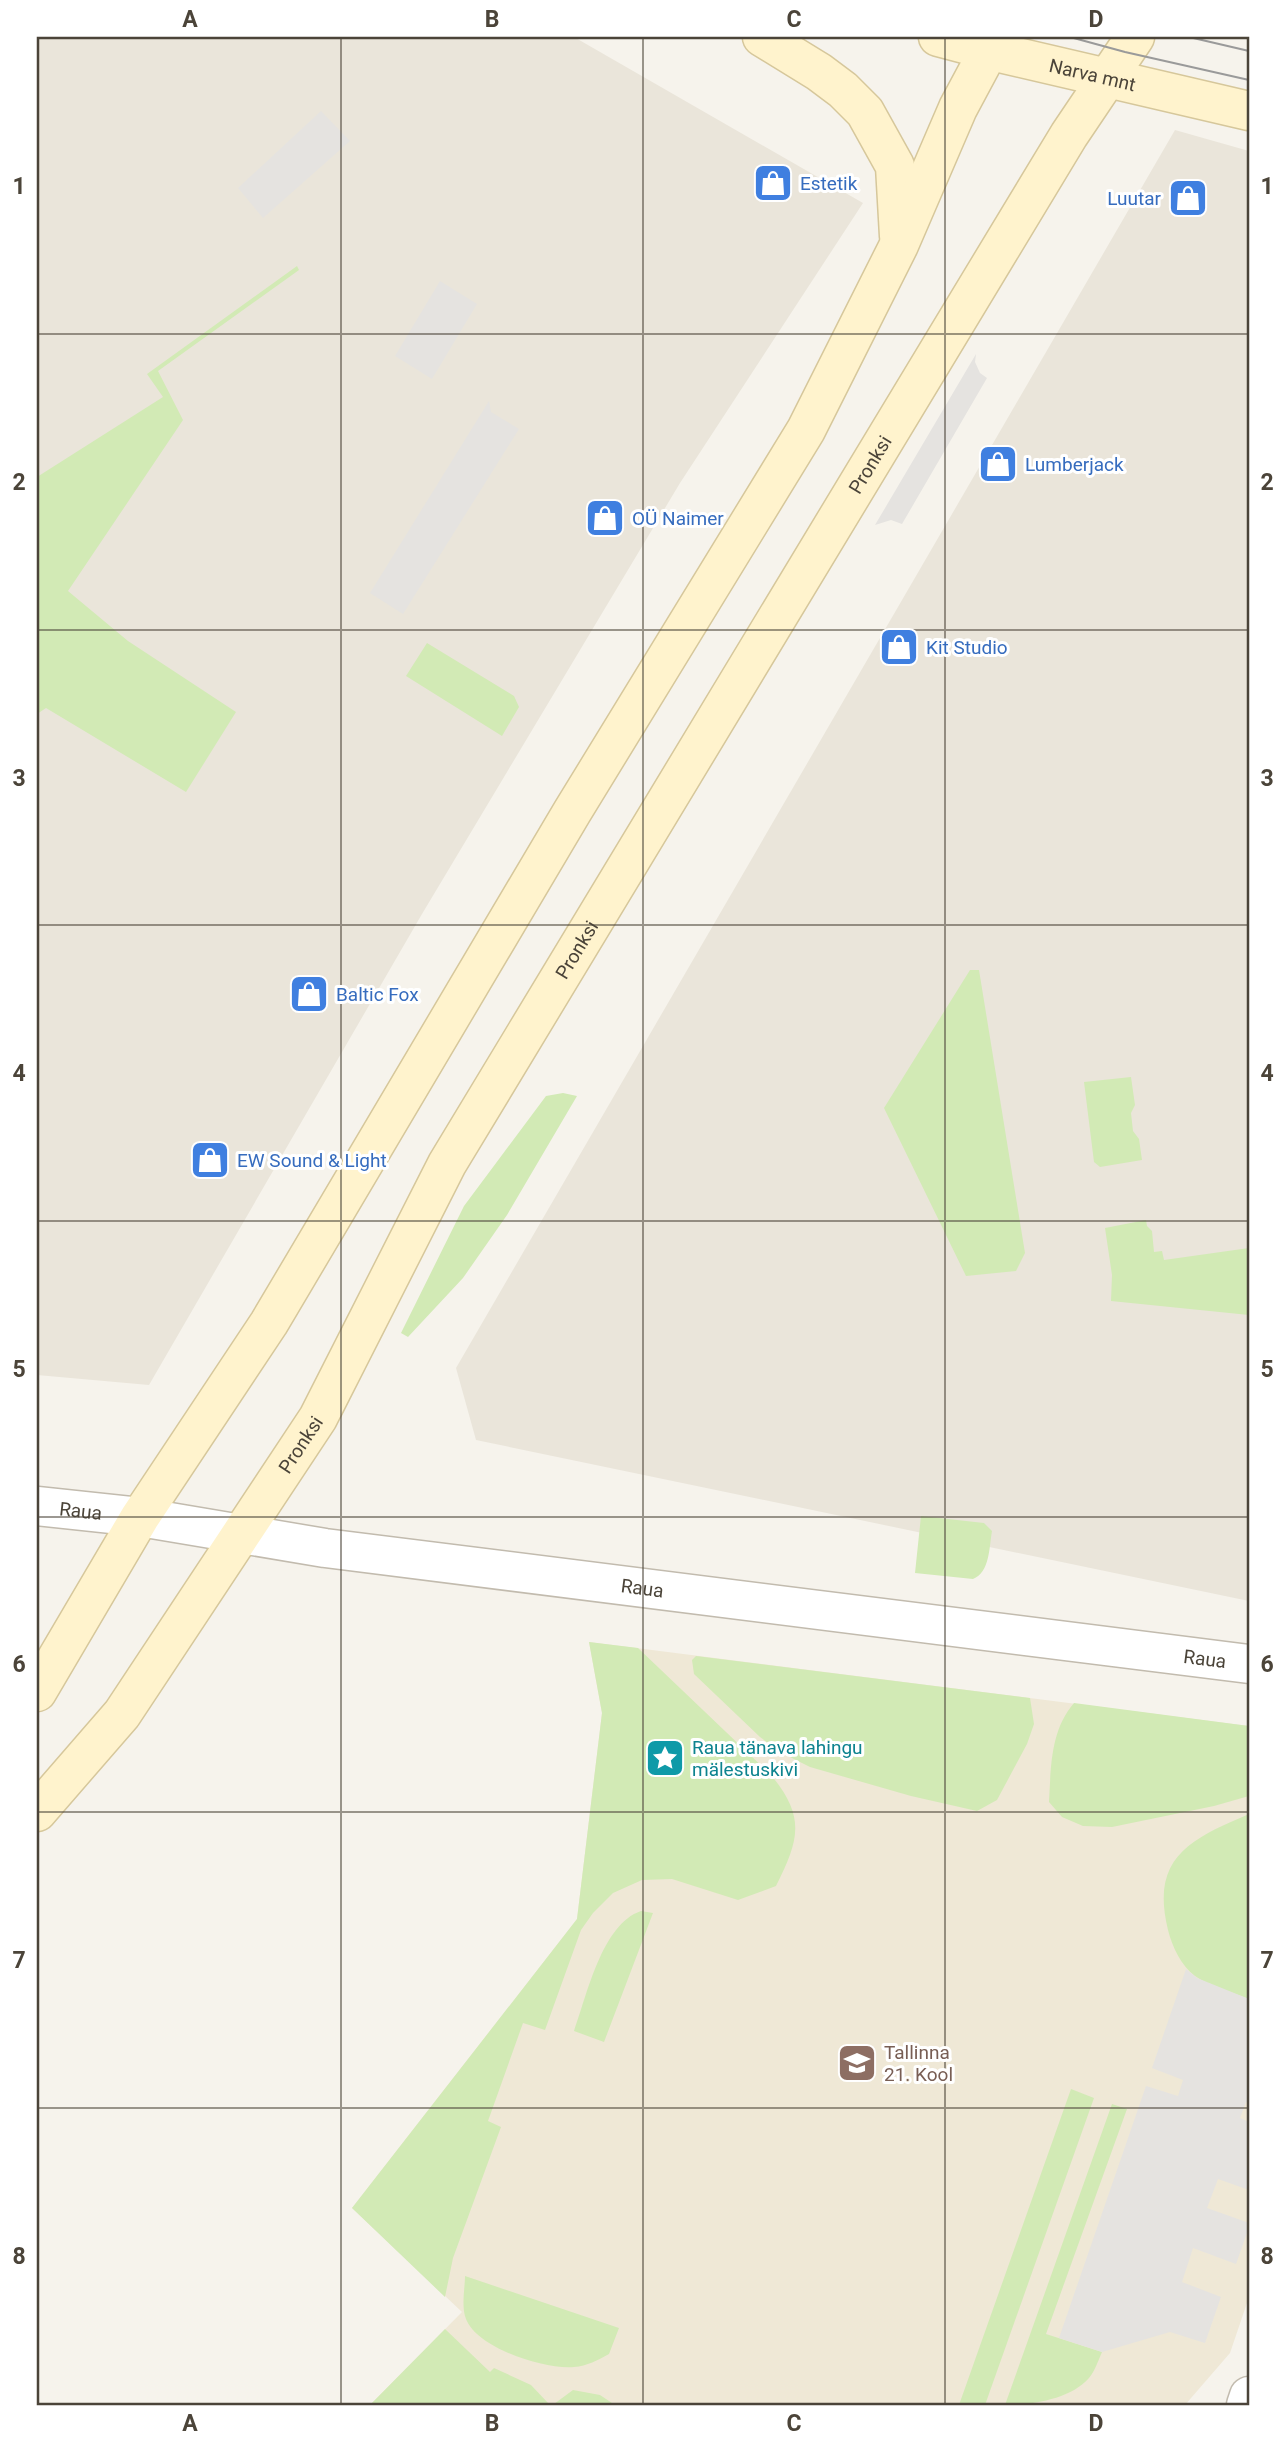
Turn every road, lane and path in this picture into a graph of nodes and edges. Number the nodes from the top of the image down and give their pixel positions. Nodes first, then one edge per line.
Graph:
1 (762, 37) edge
2 (938, 37) edge
3 (1135, 37) edge
4 (991, 43) edge
5 (1108, 78) junction
6 (1249, 111) edge
7 (899, 245) junction
8 (37, 1506) edge
9 (139, 1517) junction
10 (240, 1535) junction
11 (1249, 1664) edge
12 (37, 1692) edge
13 (37, 1812) edge
14 (1249, 2396) edge
15 (1246, 2405) edge

1 - 7 main road
2 - 4 main road, Narva mnt
3 - 5 main road, Pronksi
4 - 5 main road, Narva mnt
4 - 7 main road
5 - 6 main road, Narva mnt
5 - 10 main road, Pronksi
7 - 9 main road
8 - 9 street, Raua
9 - 10 street, Raua
9 - 12 main road
10 - 11 street, Raua
10 - 13 main road, Pronksi
14 - 15 street

